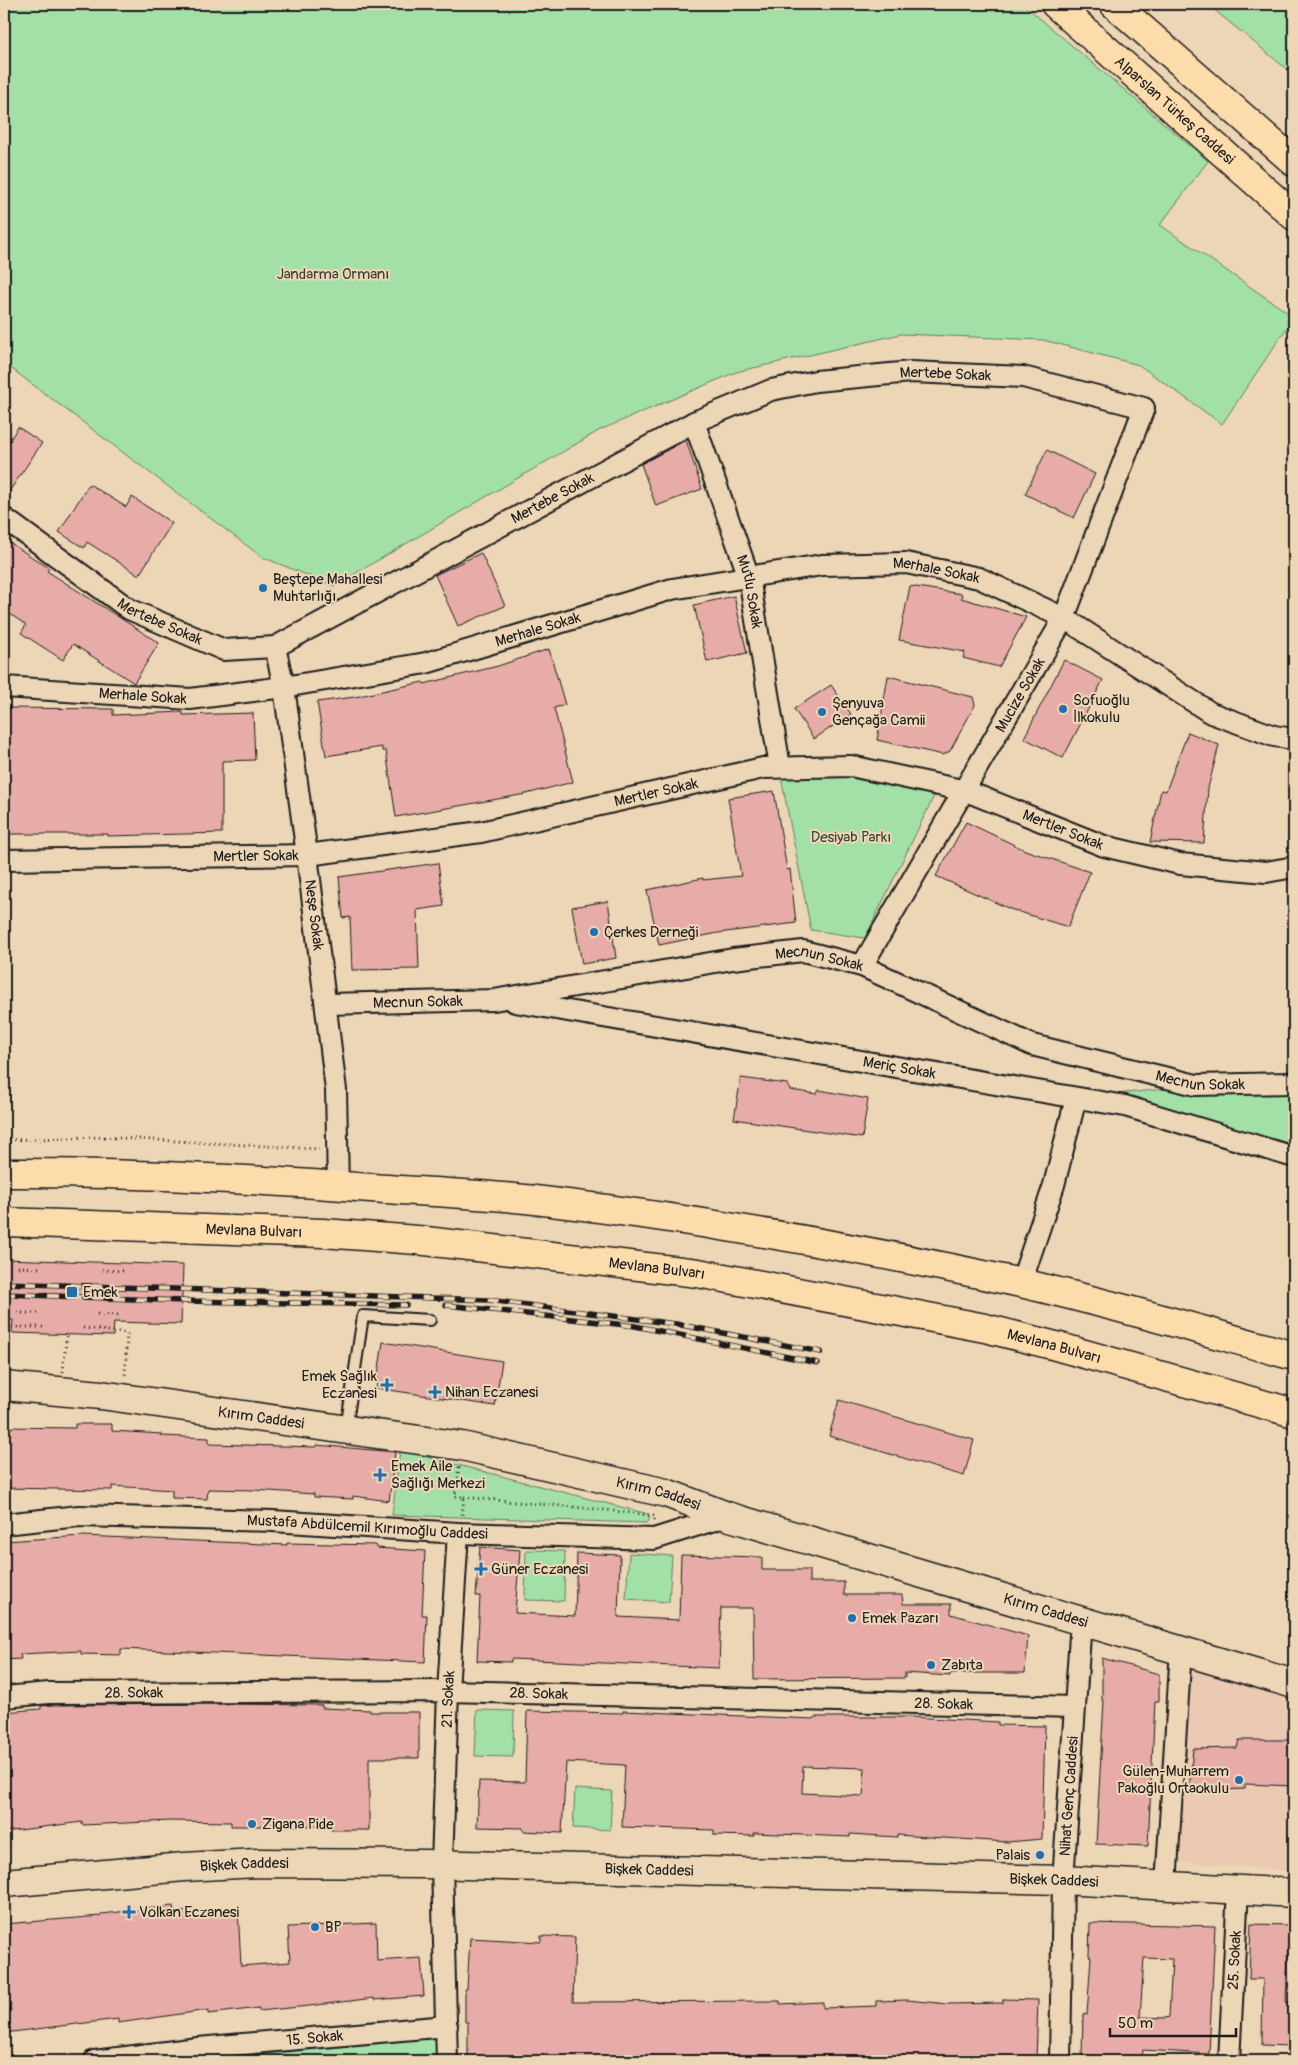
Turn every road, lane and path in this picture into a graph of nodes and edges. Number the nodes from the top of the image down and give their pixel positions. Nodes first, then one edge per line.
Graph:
1 (1055, 4) edge
2 (1114, 4) edge
3 (1294, 162) edge
4 (1294, 216) edge
5 (1144, 408) joint
6 (694, 422) junction
7 (4, 518) edge
8 (749, 577) junction
9 (1064, 618) junction
10 (275, 647) junction
11 (284, 687) junction
12 (4, 688) edge
13 (1294, 739) edge
14 (780, 767) junction
15 (966, 791) junction
16 (307, 855) junction
17 (4, 860) edge
18 (1294, 867) edge
19 (862, 966) junction
20 (499, 999) junction
21 (326, 1004) junction
22 (1294, 1084) edge
23 (1076, 1098) junction
24 (4, 1140) edge
25 (337, 1149) junction
26 (1294, 1157) edge
27 (4, 1162) edge
28 (97, 1172) junction
29 (4, 1173) edge
30 (338, 1186) junction
31 (4, 1222) edge
32 (18, 1267) dead end
33 (41, 1268) dead end
34 (102, 1270) dead end
35 (126, 1271) dead end
36 (1021, 1283) junction
37 (16, 1313) dead end
38 (40, 1313) dead end
39 (96, 1314) dead end
40 (121, 1315) dead end
41 (430, 1320) dead end
42 (43, 1327) dead end
43 (83, 1328) dead end
44 (4, 1330) edge
45 (66, 1332) dead end
46 (1294, 1356) edge
47 (4, 1386) edge
48 (61, 1391) junction
49 (124, 1398) junction
50 (1294, 1412) edge
51 (346, 1429) junction
52 (462, 1446) junction
53 (464, 1498) junction
54 (727, 1516) junction
55 (4, 1524) edge
56 (459, 1534) junction
57 (654, 1539) junction
58 (1081, 1621) junction
59 (1181, 1649) junction
60 (1294, 1684) edge
61 (448, 1691) junction
62 (4, 1697) edge
63 (1074, 1707) junction
64 (442, 1865) junction
65 (1063, 1880) junction
66 (4, 1883) edge
67 (1166, 1885) junction
68 (1238, 1889) junction
69 (1294, 1892) edge
70 (447, 2026) junction
71 (199, 2055) edge
72 (94, 2061) edge
73 (447, 2061) edge
74 (1060, 2061) edge
75 (1230, 2061) edge

1 - 4 main road, Alparslan Türkeş Caddesi
2 - 3 main road
5 - 6 street, Mertebe Sokak
5 - 9 street, Mucize Sokak
6 - 8 street, Mutlu Sokak
6 - 10 street, Mertebe Sokak
7 - 10 street, Mertebe Sokak
8 - 9 street, Merhale Sokak
8 - 11 street, Merhale Sokak
8 - 14 street, Mutlu Sokak
9 - 13 street, Merhale Sokak
9 - 15 street, Mucize Sokak
10 - 11 street, Neşe Sokak
11 - 12 street, Merhale Sokak
11 - 16 street, Neşe Sokak
14 - 15 street, Mertler Sokak
14 - 16 street, Mertler Sokak
15 - 18 street, Mertler Sokak
15 - 19 street, Mucize Sokak
16 - 17 street, Mertler Sokak
16 - 21 street, Neşe Sokak
19 - 20 street, Mecnun Sokak
19 - 22 street, Mecnun Sokak
20 - 21 street, Mecnun Sokak
20 - 23 street, Meriç Sokak
21 - 25 street, Neşe Sokak
23 - 26 street, Meriç Sokak
23 - 36 street
24 - 25 path
25 - 30 street, Neşe Sokak
27 - 28 main road
28 - 29 main road
28 - 30 main road
30 - 36 main road
31 - 50 main road, Mevlana Bulvarı
32 - 33 path
34 - 35 path
36 - 46 main road
37 - 38 path
39 - 40 path
41 - 51 lane
42 - 44 path
43 - 49 path
45 - 48 path
47 - 48 street, Kırım Caddesi
48 - 49 street, Kırım Caddesi
49 - 51 street, Kırım Caddesi
51 - 52 street, Kırım Caddesi
52 - 53 path
52 - 54 street, Kırım Caddesi
53 - 56 path
53 - 57 path
54 - 57 street, Mustafa Abdülcemil Kırımoğlu Caddesi
54 - 58 street, Kırım Caddesi
55 - 56 street, Mustafa Abdülcemil Kırımoğlu Caddesi
56 - 57 street, Mustafa Abdülcemil Kırımoğlu Caddesi
56 - 61 street, 21. Sokak
58 - 59 street, Kırım Caddesi
58 - 63 street, Nihat Genç Caddesi
59 - 60 street, Kırım Caddesi
59 - 67 street
61 - 62 street, 28. Sokak
61 - 63 street, 28. Sokak
61 - 64 street, 21. Sokak
63 - 65 street, Nihat Genç Caddesi
64 - 65 street, Bişkek Caddesi
64 - 66 street, Bişkek Caddesi
64 - 70 street, 21. Sokak
65 - 67 street, Bişkek Caddesi
65 - 74 street, Nihat Genç Caddesi
67 - 68 street, Bişkek Caddesi
68 - 69 street, Bişkek Caddesi
68 - 75 street, 25. Sokak
70 - 71 street, 15. Sokak
70 - 73 street
71 - 72 street, 15. Sokak

